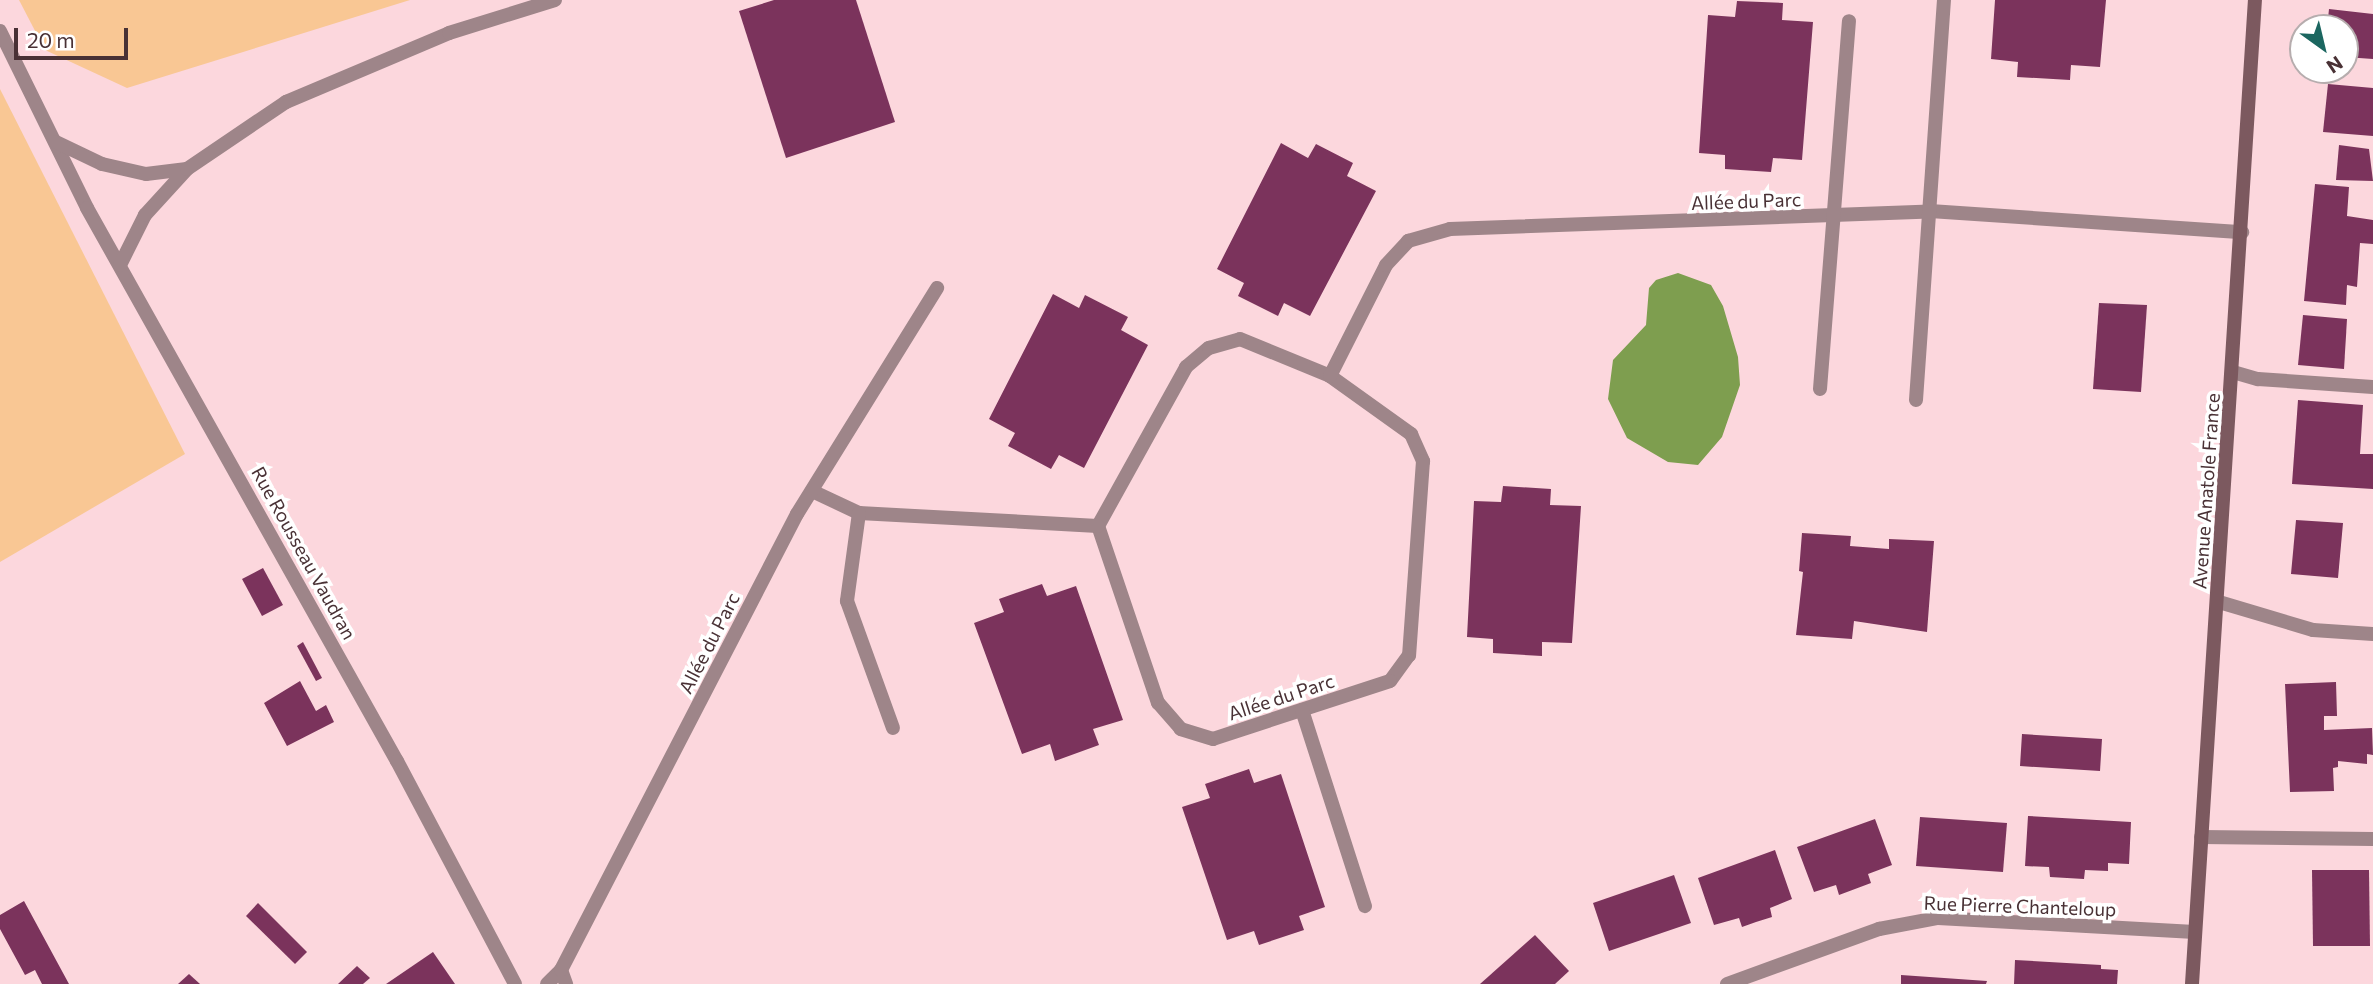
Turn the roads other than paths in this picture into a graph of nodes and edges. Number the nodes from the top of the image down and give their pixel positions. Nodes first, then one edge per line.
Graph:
1 (555, 0) edge
2 (1944, 0) edge
3 (2255, 0) edge
4 (521, 5) edge
5 (1849, 20) dead end
6 (0, 31) edge
7 (55, 142) junction
8 (187, 169) junction
9 (1930, 211) junction
10 (1833, 218) junction
11 (2242, 232) junction
12 (120, 265) junction
13 (937, 288) dead end
14 (2233, 372) junction
15 (1331, 376) junction
16 (2373, 387) edge
17 (1820, 389) dead end
18 (1916, 400) dead end
19 (812, 491) junction
20 (859, 513) junction
21 (1098, 526) junction
22 (2219, 602) junction
23 (2373, 634) edge
24 (1302, 710) junction
25 (893, 728) dead end
26 (2201, 837) junction
27 (2373, 839) edge
28 (1365, 906) dead end
29 (2195, 932) junction
30 (564, 977) edge
31 (515, 984) edge
32 (547, 984) edge
33 (1727, 984) edge
34 (2192, 984) edge

1 - 4 street
2 - 9 street
3 - 11 main road, Avenue Anatole France
4 - 8 street
5 - 10 street
6 - 7 street, Rue Rousseau Vaudran
7 - 8 street
7 - 12 street, Rue Rousseau Vaudran
8 - 12 street
9 - 10 street, Allée du Parc
9 - 11 street, Allée du Parc
9 - 18 street
10 - 15 street, Allée du Parc
10 - 17 street
11 - 14 main road, Avenue Anatole France
12 - 31 street, Rue Rousseau Vaudran
13 - 19 street, Allée du Parc
14 - 16 street
14 - 22 main road, Avenue Anatole France
15 - 21 street, Allée du Parc
15 - 24 street, Allée du Parc
19 - 20 street
19 - 30 street, Allée du Parc
20 - 21 street
20 - 25 street
21 - 24 street, Allée du Parc
22 - 23 street
22 - 26 main road, Avenue Anatole France
24 - 28 street
26 - 27 street
26 - 29 main road, Avenue Anatole France
29 - 33 street, Rue Pierre Chanteloup
29 - 34 main road, Avenue Anatole France
30 - 32 street, Allée du Parc

